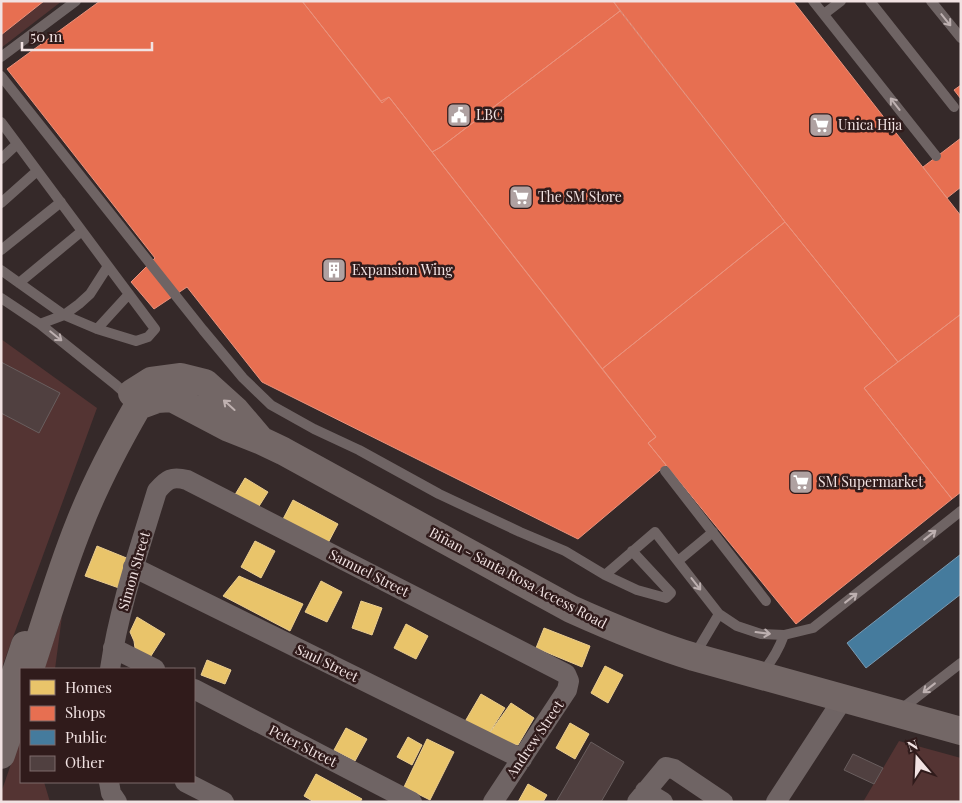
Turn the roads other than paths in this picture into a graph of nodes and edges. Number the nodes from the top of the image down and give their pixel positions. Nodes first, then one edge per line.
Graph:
1 (76, 1) edge
2 (814, 1) edge
3 (841, 1) edge
4 (870, 1) edge
5 (931, 1) edge
6 (824, 14) junction
7 (961, 38) edge
8 (1, 57) edge
9 (1, 76) edge
10 (954, 107) dead end
11 (1, 122) edge
12 (17, 144) junction
13 (936, 156) dead end
14 (1, 159) edge
15 (37, 171) junction
16 (61, 202) junction
17 (1, 203) edge
18 (82, 231) junction
19 (1, 250) edge
20 (108, 266) junction
21 (1, 270) edge
22 (19, 283) junction
23 (129, 294) junction
24 (1, 298) edge
25 (64, 315) junction
26 (40, 324) junction
27 (97, 329) junction
28 (132, 401) junction
29 (665, 471) dead end
30 (170, 479) joint
31 (961, 512) edge
32 (713, 532) junction
33 (632, 551) junction
34 (678, 561) junction
35 (133, 567) junction
36 (605, 574) junction
37 (766, 601) dead end
38 (719, 614) junction
39 (784, 635) junction
40 (113, 648) junction
41 (694, 658) junction
42 (961, 663) edge
43 (22, 668) edge
44 (30, 668) edge
45 (110, 668) edge
46 (153, 668) edge
47 (566, 674) joint
48 (20, 675) edge
49 (760, 676) junction
50 (195, 690) edge
51 (844, 699) junction
52 (10, 710) edge
53 (896, 713) junction
54 (961, 731) edge
55 (1, 755) edge
56 (522, 759) junction
57 (109, 783) edge
58 (187, 783) edge
59 (641, 796) edge
60 (117, 802) edge
61 (224, 802) edge
62 (412, 802) edge
63 (493, 802) edge
64 (663, 802) edge
65 (723, 802) edge
66 (776, 802) edge

1 - 8 lane
2 - 6 lane
3 - 6 lane
4 - 10 lane
5 -> 7 lane
13 -> 6 lane
9 - 36 lane
11 - 12 lane
12 - 14 lane
12 - 15 lane
15 - 16 lane
15 - 17 lane
16 - 18 lane
16 - 19 lane
18 - 20 lane
18 - 22 lane
20 - 23 lane
20 - 25 lane
21 - 22 lane
22 - 25 lane
23 - 27 lane
23 - 27 lane
24 - 26 lane
25 - 26 lane
25 - 27 lane
26 -> 28 lane
28 - 41 main road, Biñan - Santa Rosa Access Road
28 - 43 main road
28 - 44 main road, Biñan - Santa Rosa Access Road
29 - 32 lane
30 - 35 street, Simon Street
30 - 47 street, Samuel Street
39 -> 31 lane
32 - 34 lane
32 - 37 lane
33 - 34 lane
33 - 36 lane
33 - 36 lane
34 -> 38 lane
35 - 40 street, Simon Street
35 - 56 street, Saul Street
38 -> 39 lane
38 - 41 lane
39 - 49 lane
40 - 45 street, Simon Street
40 - 46 street
41 - 49 main road, Biñan - Santa Rosa Access Road
42 -> 53 lane
47 - 56 street, Andrew Street
48 - 52 main road
49 - 51 main road, Biñan - Santa Rosa Access Road
50 - 62 street, Peter Street
51 - 53 main road, Biñan - Santa Rosa Access Road
51 - 66 street
52 - 55 main road
53 - 54 main road, Biñan - Santa Rosa Access Road
56 - 63 street, Andrew Street
57 - 60 street
58 - 61 street
59 - 64 street
59 - 65 street

